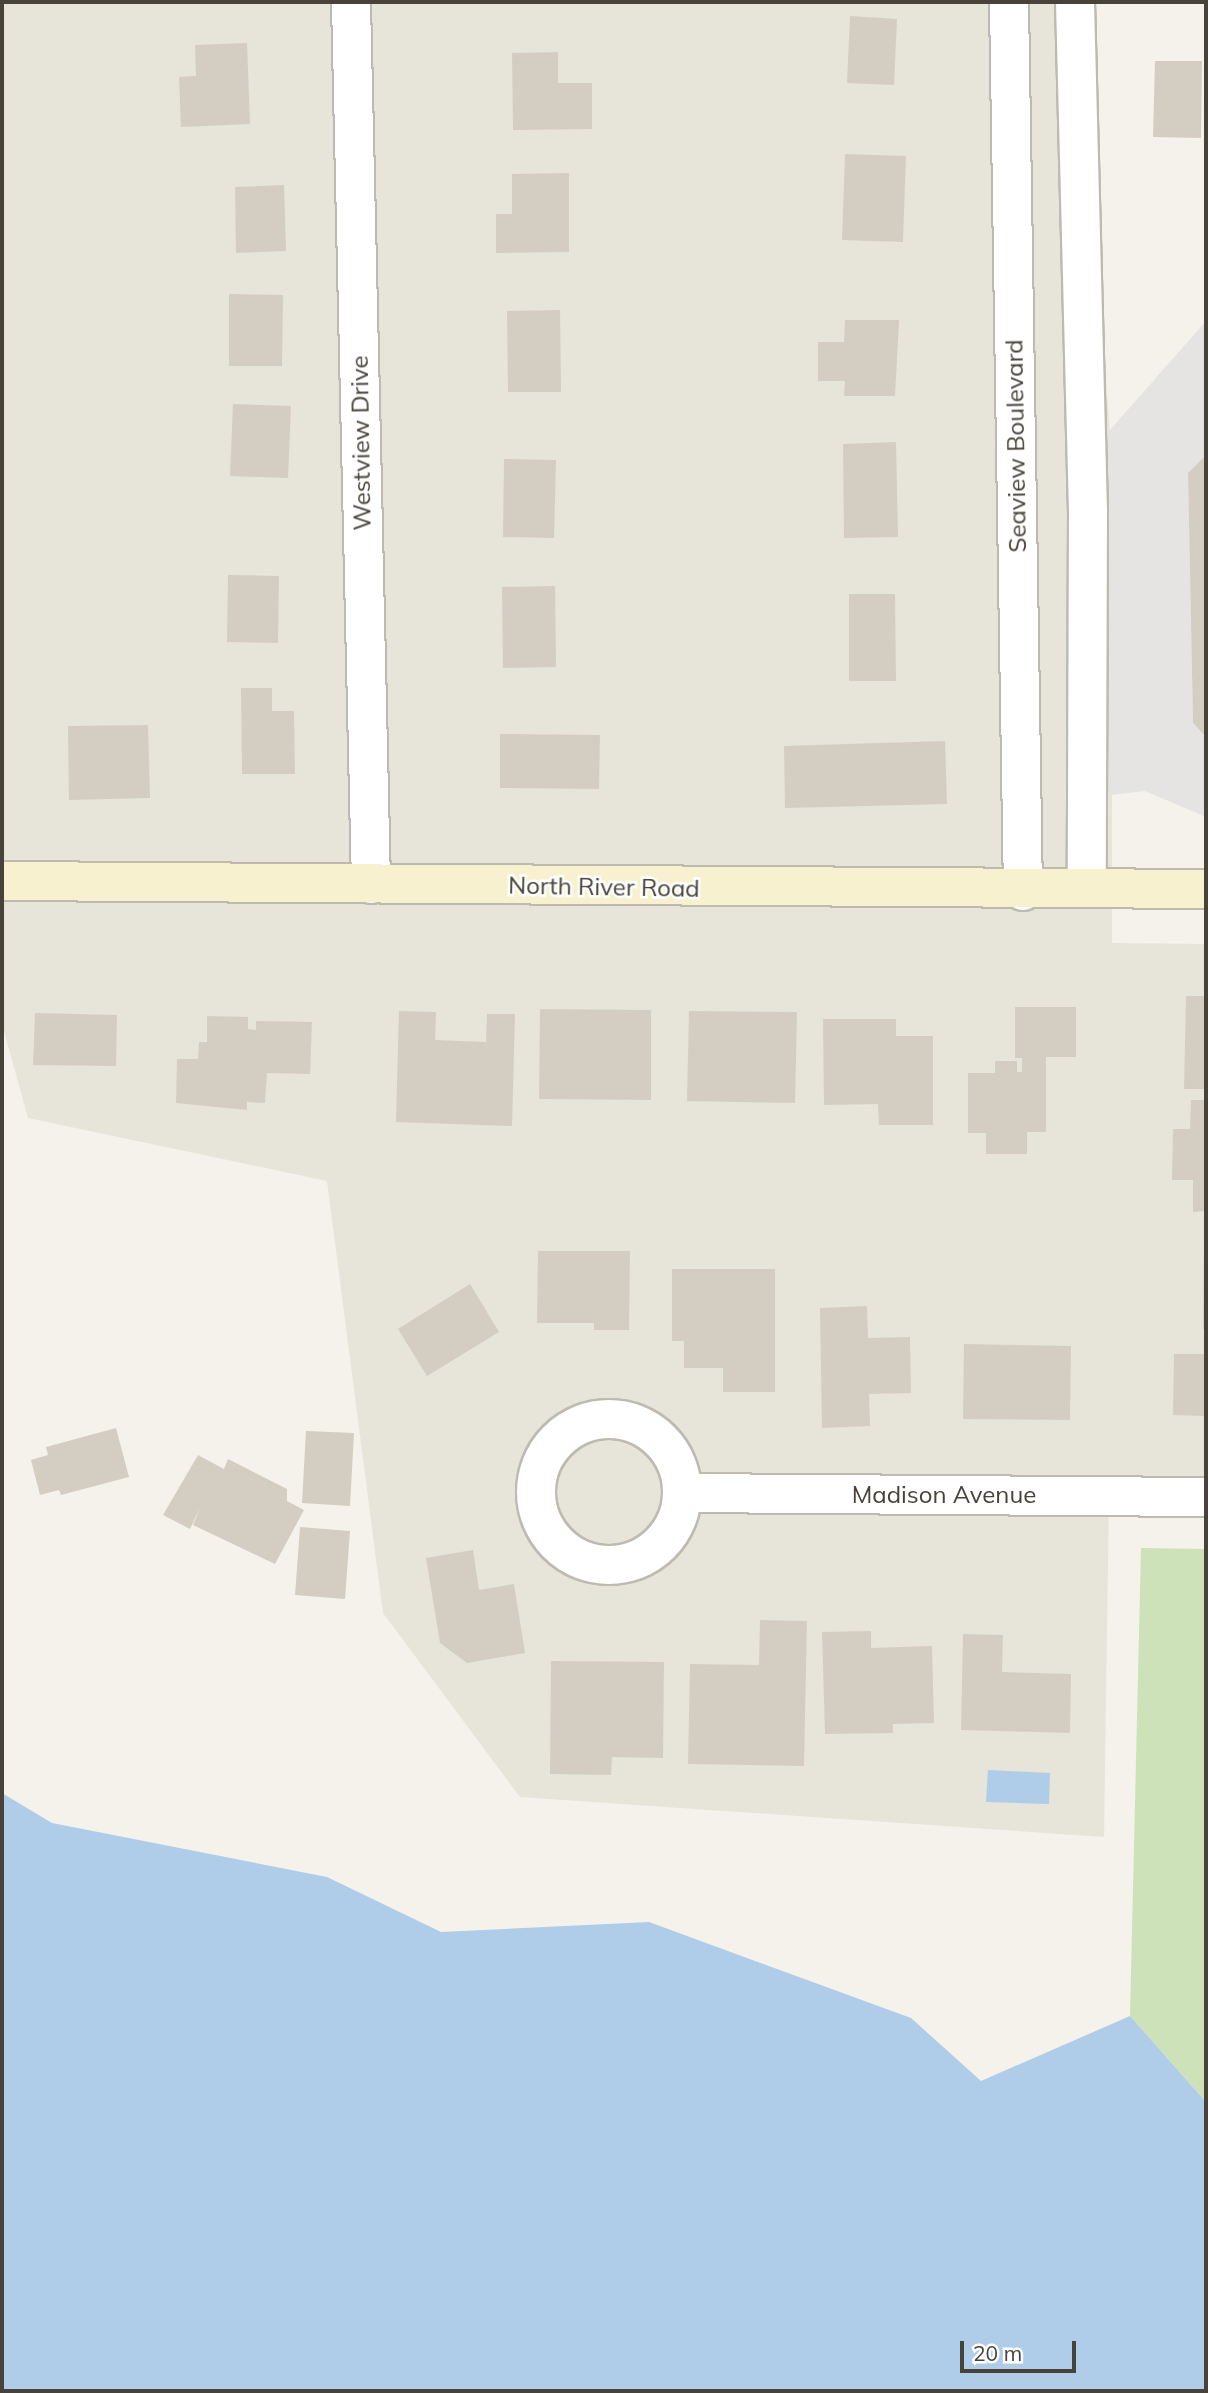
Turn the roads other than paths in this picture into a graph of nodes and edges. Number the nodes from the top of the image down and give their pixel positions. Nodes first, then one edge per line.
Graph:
1 (351, 2) edge
2 (1009, 2) edge
3 (1075, 2) edge
4 (2, 881) edge
5 (371, 884) junction
6 (1087, 888) junction
7 (1206, 889) edge
8 (1023, 891) junction
9 (683, 1493) dead end
10 (1206, 1497) edge

1 - 5 street, Westview Drive
2 - 8 street, Seaview Boulevard
3 - 6 street
4 - 5 main road, North River Road
5 - 8 main road, North River Road
6 - 7 main road, North River Road
6 - 8 main road, North River Road
9 - 10 street, Madison Avenue

